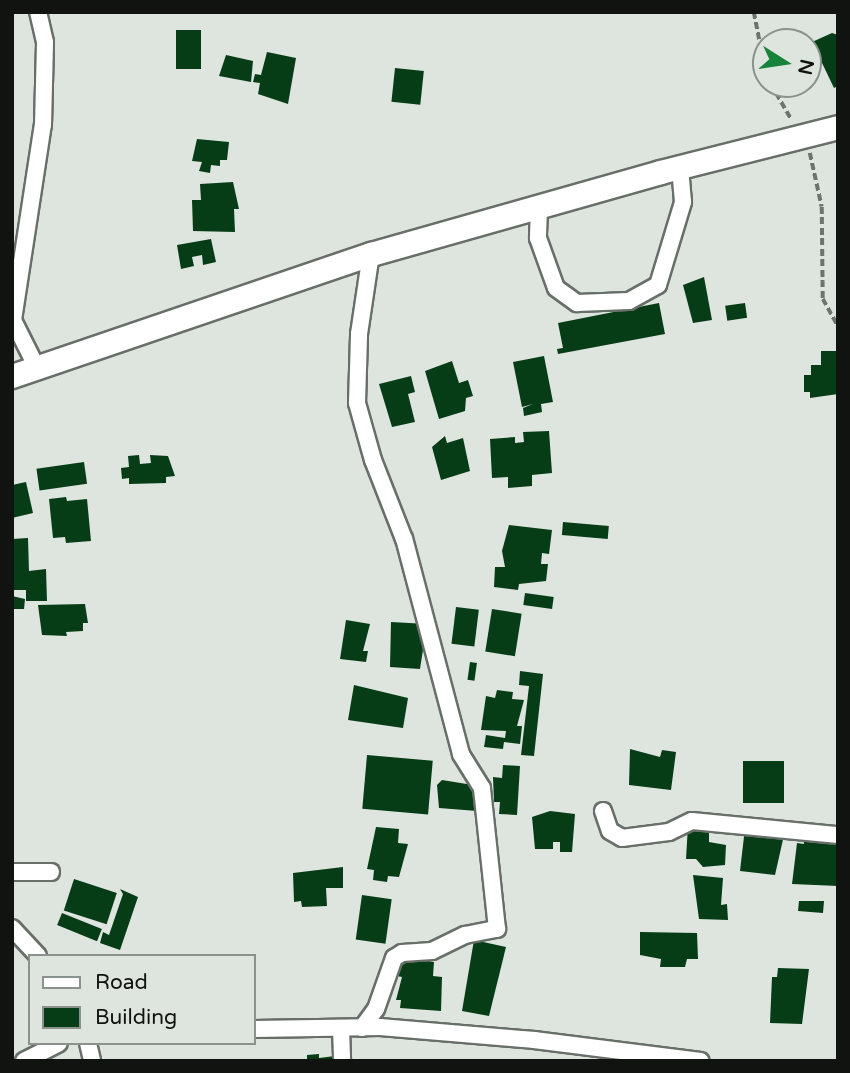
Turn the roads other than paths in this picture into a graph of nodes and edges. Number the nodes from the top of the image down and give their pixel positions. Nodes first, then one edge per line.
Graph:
1 (33, 17) edge
2 (838, 127) edge
3 (680, 168) junction
4 (539, 207) junction
5 (371, 254) junction
6 (37, 368) junction
7 (12, 376) edge
8 (603, 811) dead end
9 (838, 835) edge
10 (12, 872) edge
11 (51, 872) dead end
12 (12, 928) edge
13 (36, 954) edge
14 (341, 1028) junction
15 (362, 1028) junction
16 (256, 1029) edge
17 (55, 1045) edge
18 (24, 1061) edge
19 (342, 1061) edge
20 (701, 1061) edge

1 - 6 street
2 - 3 main road
3 - 4 main road
3 - 4 street
4 - 5 main road
5 - 6 main road
5 - 15 street
6 - 7 main road
8 - 9 street
10 - 11 street
12 - 13 street
14 - 15 street
14 - 16 street
14 - 19 street
15 - 20 street
17 - 18 street

